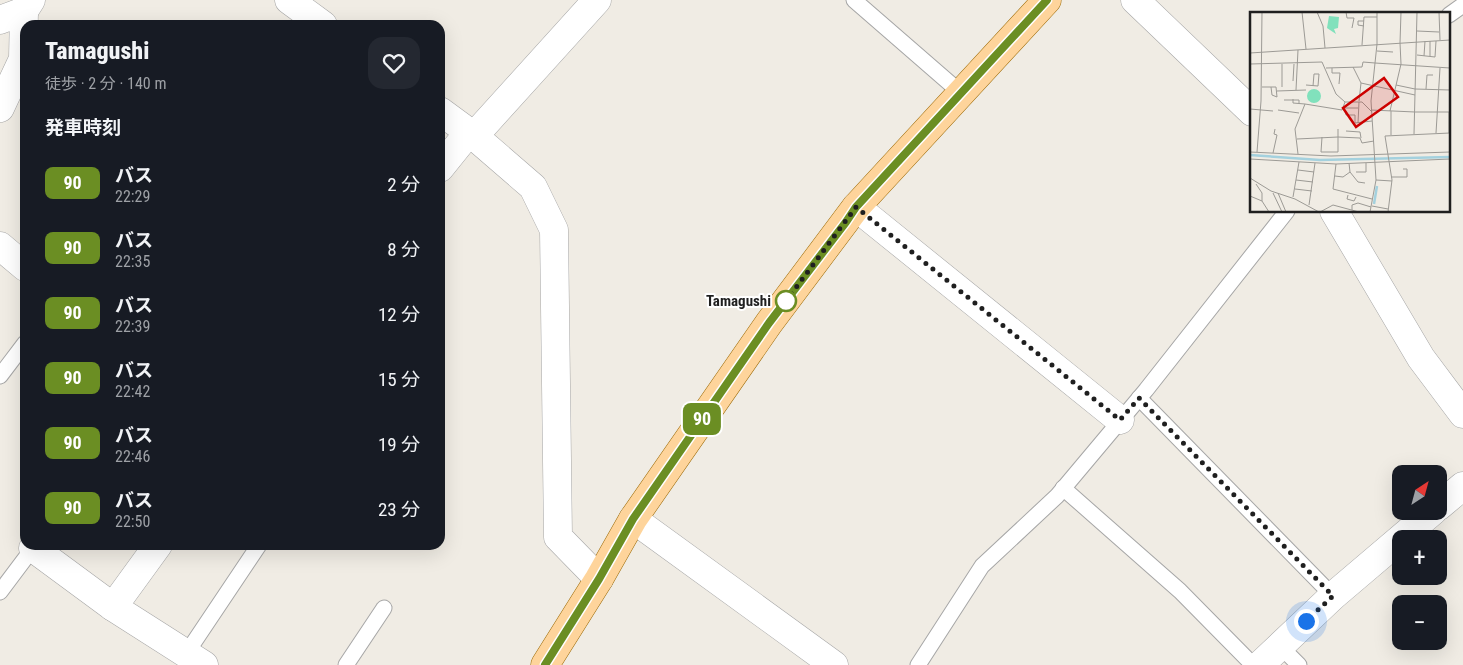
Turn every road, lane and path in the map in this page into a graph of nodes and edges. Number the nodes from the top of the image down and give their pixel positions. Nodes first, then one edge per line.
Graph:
1 (289, 0) edge
2 (596, 0) edge
3 (854, 0) edge
4 (1047, 0) edge
5 (1135, 0) edge
6 (1463, 5) edge
7 (1450, 14) edge
8 (316, 20) edge
9 (20, 66) edge
10 (961, 93) junction
11 (0, 108) edge
12 (1250, 110) edge
13 (445, 115) edge
14 (471, 134) junction
15 (445, 163) edge
16 (856, 207) junction
17 (1286, 212) edge
18 (1335, 212) edge
19 (0, 246) edge
20 (20, 263) edge
21 (20, 350) edge
22 (0, 376) edge
23 (1139, 398) junction
24 (1463, 414) edge
25 (1120, 420) junction
26 (1463, 486) edge
27 (1063, 488) junction
28 (1448, 498) edge
29 (633, 519) junction
30 (1422, 520) edge
31 (32, 550) edge
32 (38, 550) edge
33 (154, 550) edge
34 (256, 550) edge
35 (599, 579) junction
36 (0, 592) edge
37 (1333, 596) junction
38 (113, 607) junction
39 (384, 608) dead end
40 (1280, 646) junction
41 (195, 659) edge
42 (346, 665) edge
43 (545, 665) edge
44 (834, 665) edge
45 (918, 665) edge
46 (1254, 665) edge
47 (1260, 665) edge
48 (1299, 665) edge

1 - 8 street
2 - 14 street
3 - 10 lane
4 - 10 main road
5 - 12 street
6 - 7 lane
9 - 11 street
10 - 16 main road
13 - 14 street
14 - 15 street
14 - 35 street
16 - 25 street
16 - 29 main road
17 - 23 lane
18 - 24 street
19 - 20 street
21 - 22 lane
23 - 25 lane
23 - 37 lane
25 - 27 lane
26 - 28 street
27 - 45 lane
27 - 46 lane
29 - 35 main road
29 - 44 street
30 - 37 street
31 - 36 lane
32 - 38 street
33 - 38 street
34 - 41 lane
35 - 43 main road
37 - 40 street
38 - 41 street
39 - 42 lane
40 - 47 street
40 - 48 lane

